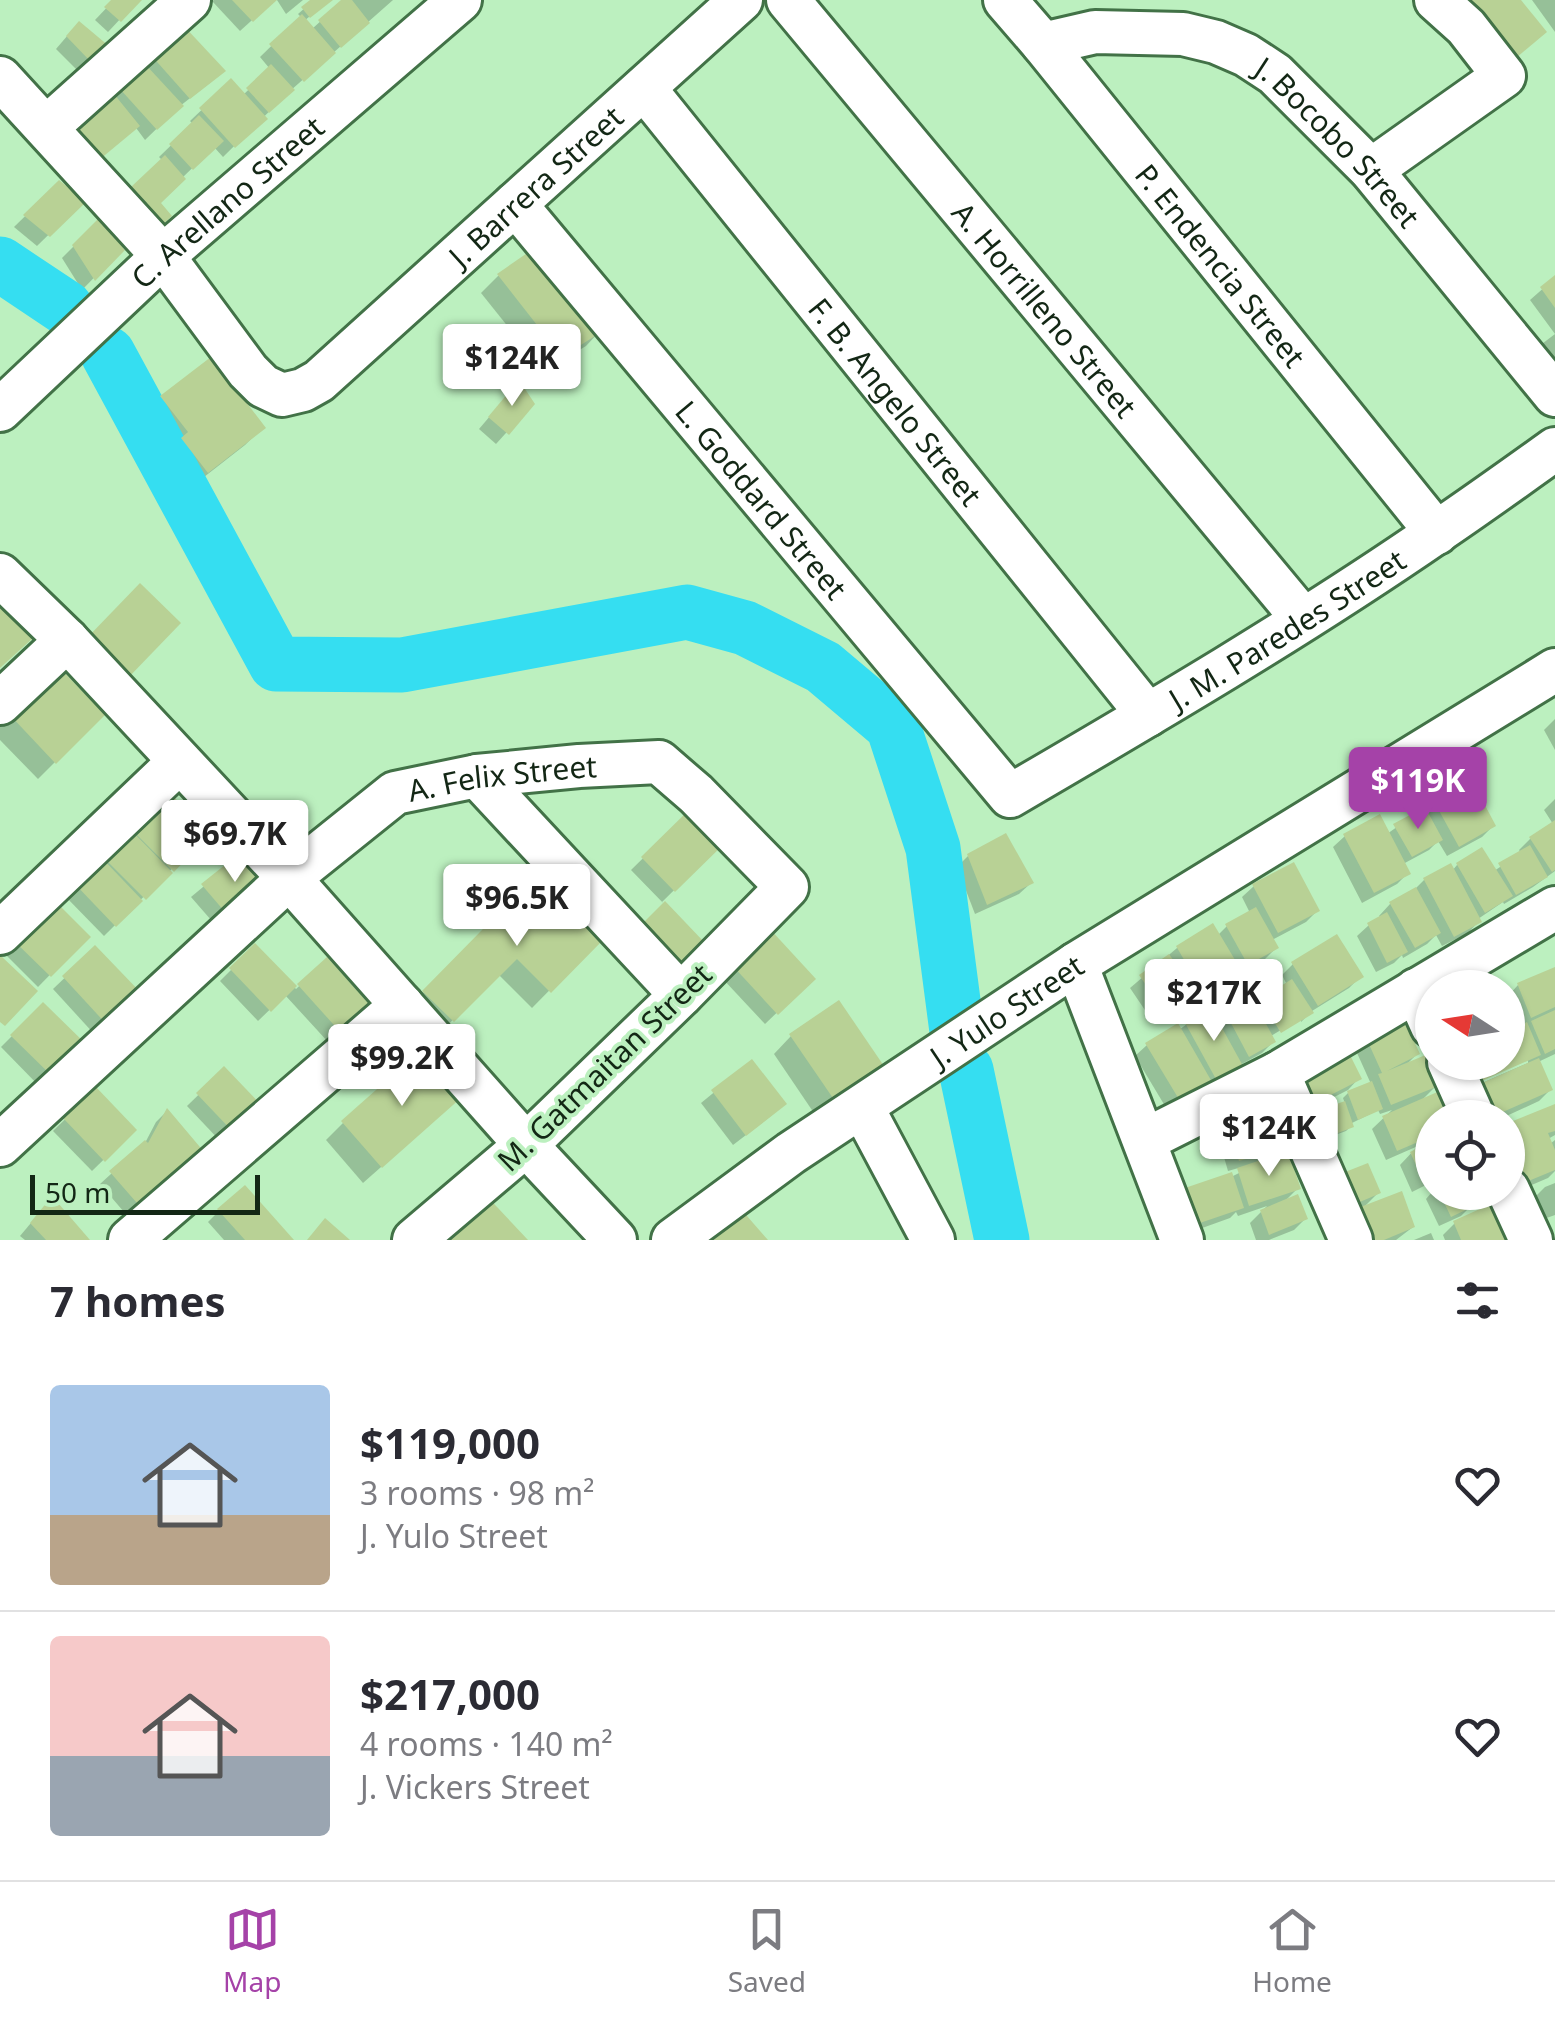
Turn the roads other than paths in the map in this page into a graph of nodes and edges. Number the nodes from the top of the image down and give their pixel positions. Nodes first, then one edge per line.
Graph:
1 (189, 0) edge
2 (460, 0) edge
3 (741, 0) edge
4 (788, 0) edge
5 (1005, 0) edge
6 (1436, 0) edge
7 (1044, 44) junction
8 (0, 78) edge
9 (644, 88) junction
10 (47, 127) junction
11 (1371, 170) junction
12 (515, 204) junction
13 (163, 256) junction
14 (1555, 396) edge
15 (0, 410) edge
16 (1555, 449) edge
17 (1436, 533) junction
18 (0, 575) edge
19 (1303, 619) junction
20 (67, 640) junction
21 (1555, 670) edge
22 (0, 704) edge
23 (1148, 715) junction
24 (178, 762) junction
25 (477, 776) junction
26 (1010, 796) joint
27 (289, 878) junction
28 (787, 887) joint
29 (1555, 908) edge
30 (0, 933) edge
31 (1076, 964) junction
32 (1474, 970) edge
33 (681, 995) junction
34 (402, 1005) junction
35 (1415, 1012) edge
36 (1278, 1073) junction
37 (862, 1106) junction
38 (1145, 1140) junction
39 (526, 1145) junction
40 (0, 1146) edge
41 (1517, 1210) edge
42 (130, 1240) edge
43 (414, 1240) edge
44 (615, 1240) edge
45 (672, 1240) edge
46 (932, 1240) edge
47 (1182, 1240) edge
48 (1351, 1240) edge
49 (1531, 1240) edge

1 - 10 street
2 - 13 street, C. Arellano Street
3 - 9 street, J. Barrera Street
4 - 19 street, A. Horrilleno Street
5 - 7 street, P. Endencia Street
6 - 11 street
7 - 11 street, J. Bocobo Street
7 - 17 street, P. Endencia Street
8 - 10 street
9 - 12 street, J. Barrera Street
9 - 23 street, F. B. Angelo Street
10 - 13 street
11 - 14 street, J. Bocobo Street
12 - 13 street, J. Barrera Street
12 - 26 street, L. Goddard Street
13 - 15 street, C. Arellano Street
16 - 17 street, J. M. Paredes Street
17 - 19 street, J. M. Paredes Street
18 - 20 street
19 - 23 street, J. M. Paredes Street
20 - 22 street
20 - 24 street
21 - 31 street, J. Yulo Street
23 - 26 street, J. M. Paredes Street
24 - 27 street
24 - 30 street
25 - 27 street, A. Felix Street
25 - 28 street, A. Felix Street
25 - 33 street
27 - 34 street
27 - 40 street, A. Felix Street
28 - 33 street, M. Gatmaitan Street
29 - 32 street
31 - 37 street, J. Yulo Street
31 - 38 street
33 - 39 street, M. Gatmaitan Street
34 - 39 street
34 - 42 street
35 - 36 street
36 - 38 street
36 - 48 street
37 - 45 street, J. Yulo Street
37 - 46 street
38 - 47 street
39 - 43 street, M. Gatmaitan Street
39 - 44 street
41 - 49 street

